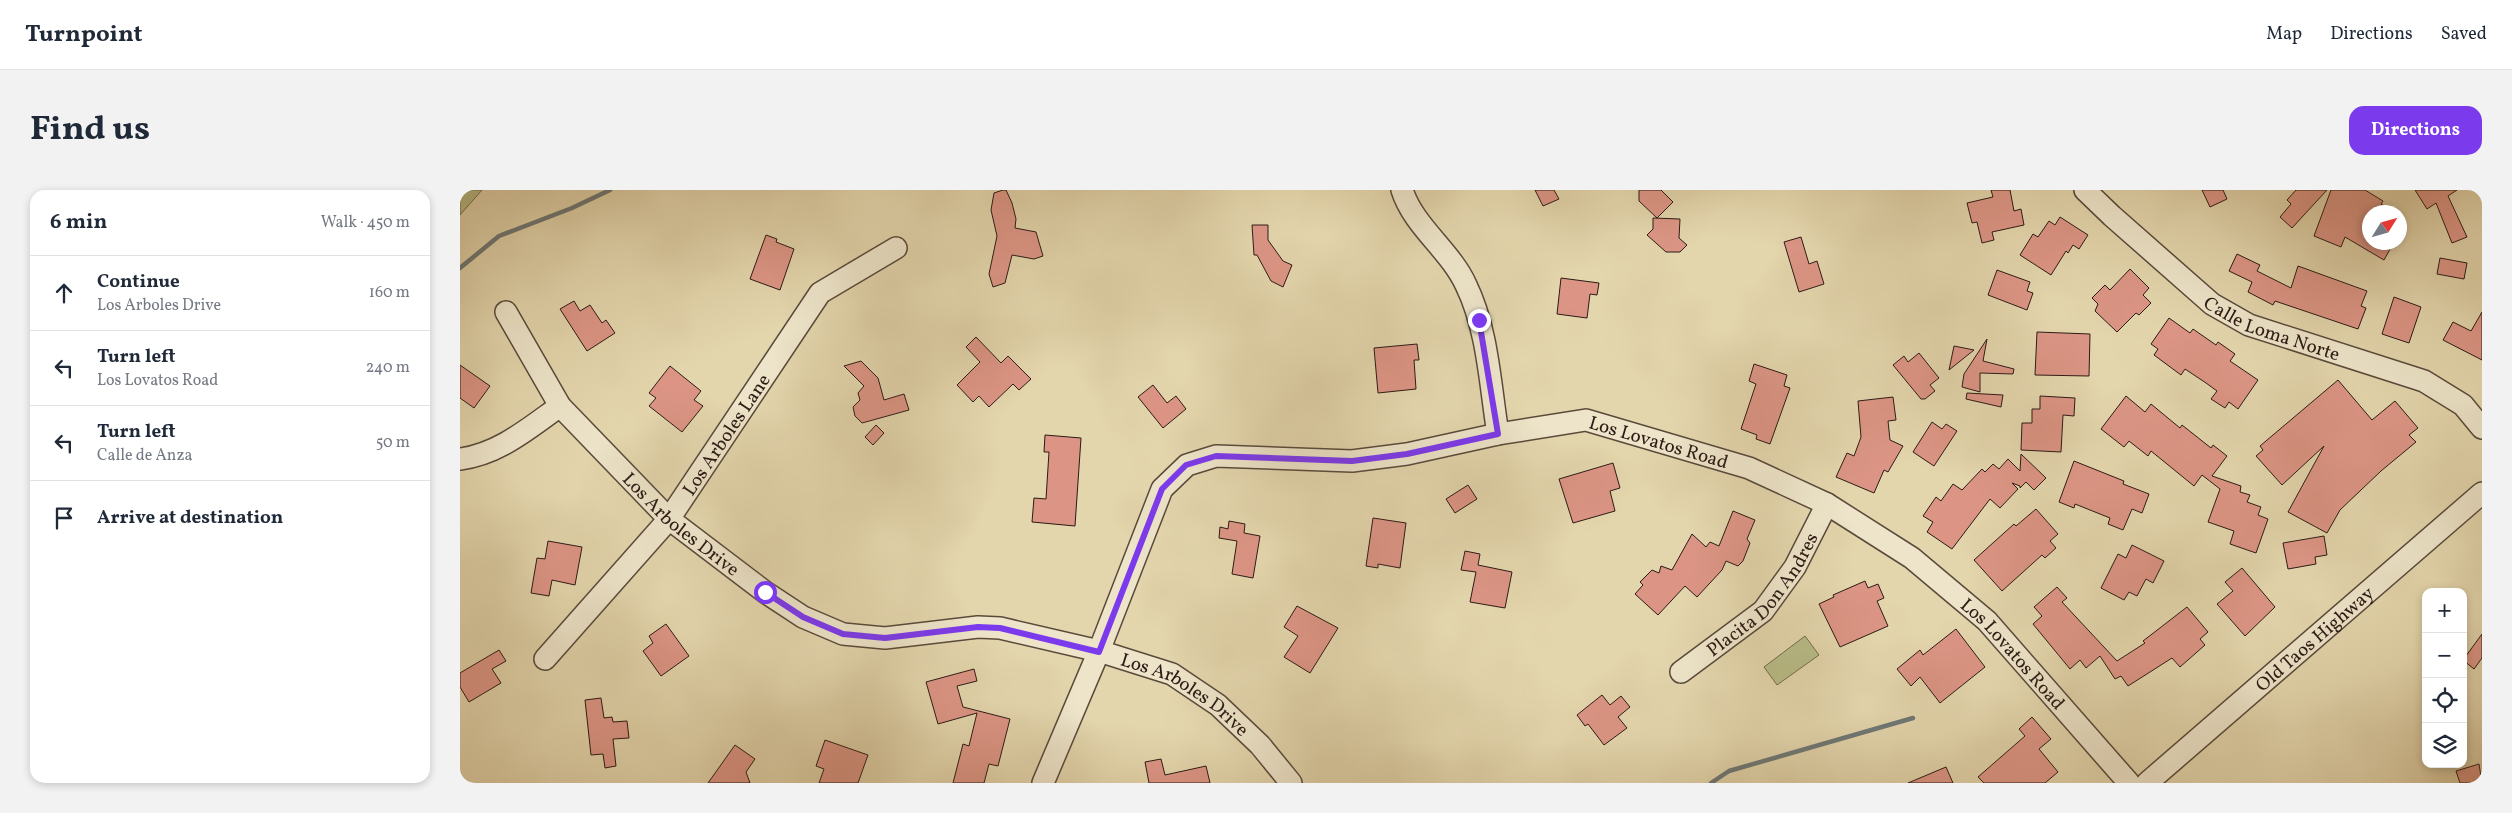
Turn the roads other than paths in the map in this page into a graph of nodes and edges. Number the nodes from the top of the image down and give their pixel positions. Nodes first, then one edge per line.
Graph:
1 (1402, 190) edge
2 (2086, 190) edge
3 (896, 248) dead end
4 (506, 312) dead end
5 (560, 406) junction
6 (2482, 428) edge
7 (1498, 434) junction
8 (460, 459) edge
9 (2482, 493) edge
10 (1827, 504) junction
11 (669, 518) junction
12 (1099, 652) junction
13 (545, 659) dead end
14 (1681, 672) dead end
15 (1042, 783) edge
16 (1291, 783) edge
17 (2129, 783) edge
18 (2146, 783) edge

1 - 7 street
2 - 6 street, Calle Loma Norte
3 - 11 street, Los Arboles Lane
4 - 5 street, Los Arboles Drive
5 - 8 street
5 - 11 street, Los Arboles Drive
7 - 10 street, Los Lovatos Road
7 - 12 street, Los Lovatos Road
9 - 18 street, Old Taos Highway
10 - 14 street, Placita Don Andres
10 - 17 street, Los Lovatos Road
11 - 12 street, Los Arboles Drive
11 - 13 street, Los Arboles Lane
12 - 15 street, Los Lovatos Road
12 - 16 street, Los Arboles Drive

